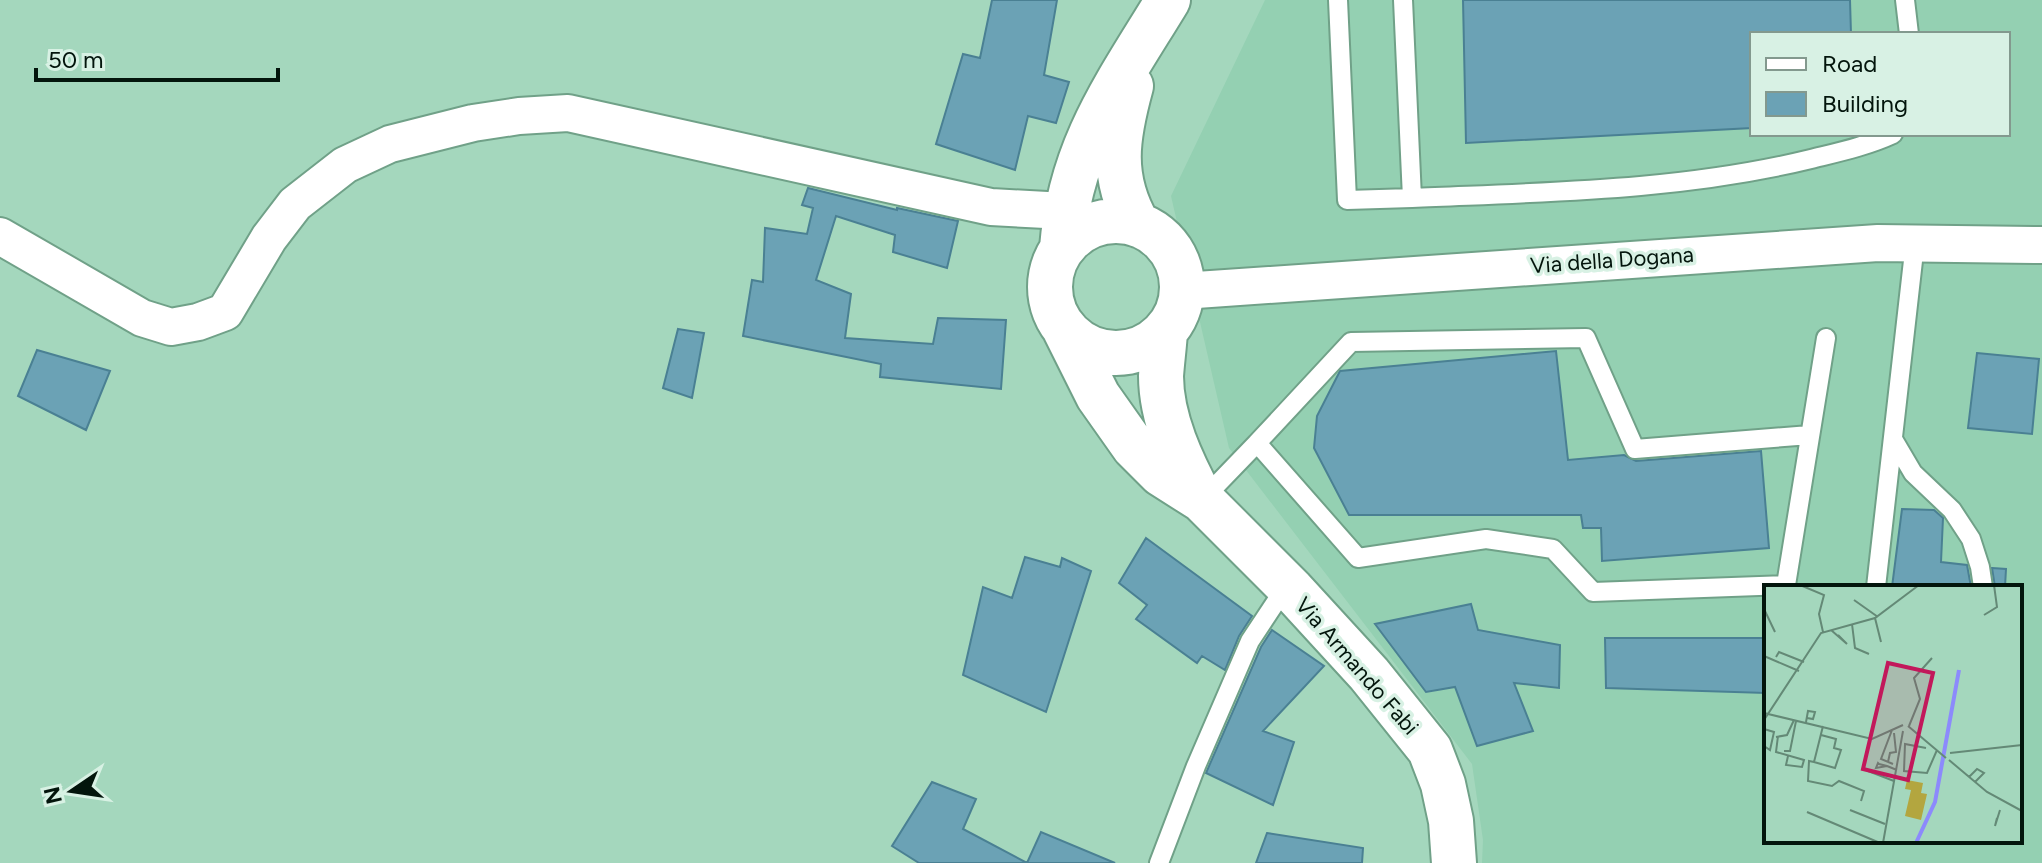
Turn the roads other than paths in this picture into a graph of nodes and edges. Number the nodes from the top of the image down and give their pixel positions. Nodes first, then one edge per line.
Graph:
1 (1168, 0) edge
2 (1338, 0) edge
3 (1403, 0) edge
4 (1905, 0) edge
5 (1909, 32) edge
6 (1143, 41) junction
7 (1888, 136) edge
8 (1412, 198) junction
9 (1138, 225) junction
10 (1063, 230) junction
11 (0, 236) edge
12 (1915, 243) junction
13 (2042, 245) edge
14 (1182, 291) junction
15 (1065, 330) junction
16 (1165, 332) junction
17 (1826, 338) dead end
18 (1810, 435) junction
19 (1893, 439) junction
20 (1257, 443) junction
21 (1202, 500) junction
22 (1287, 585) junction
23 (1786, 585) edge
24 (1876, 585) edge
25 (1983, 585) edge
26 (1764, 586) edge
27 (1159, 863) edge
28 (1454, 863) edge

1 - 6 street
2 - 8 lane
3 - 8 lane
4 - 5 lane
6 - 9 street
6 - 10 street
7 - 8 lane
9 - 10 street
9 - 14 street
10 - 11 street
10 - 15 street
12 - 13 street, Via della Dogana
12 - 14 street, Via della Dogana
12 - 19 lane
14 - 16 street
15 - 16 street
15 - 21 street
16 - 21 street
17 - 18 lane
18 - 20 lane
18 - 23 lane
19 - 24 lane
19 - 25 lane
20 - 21 lane
20 - 26 lane
21 - 22 street, Via Armando Fabi
22 - 27 lane
22 - 28 street, Via Armando Fabi

